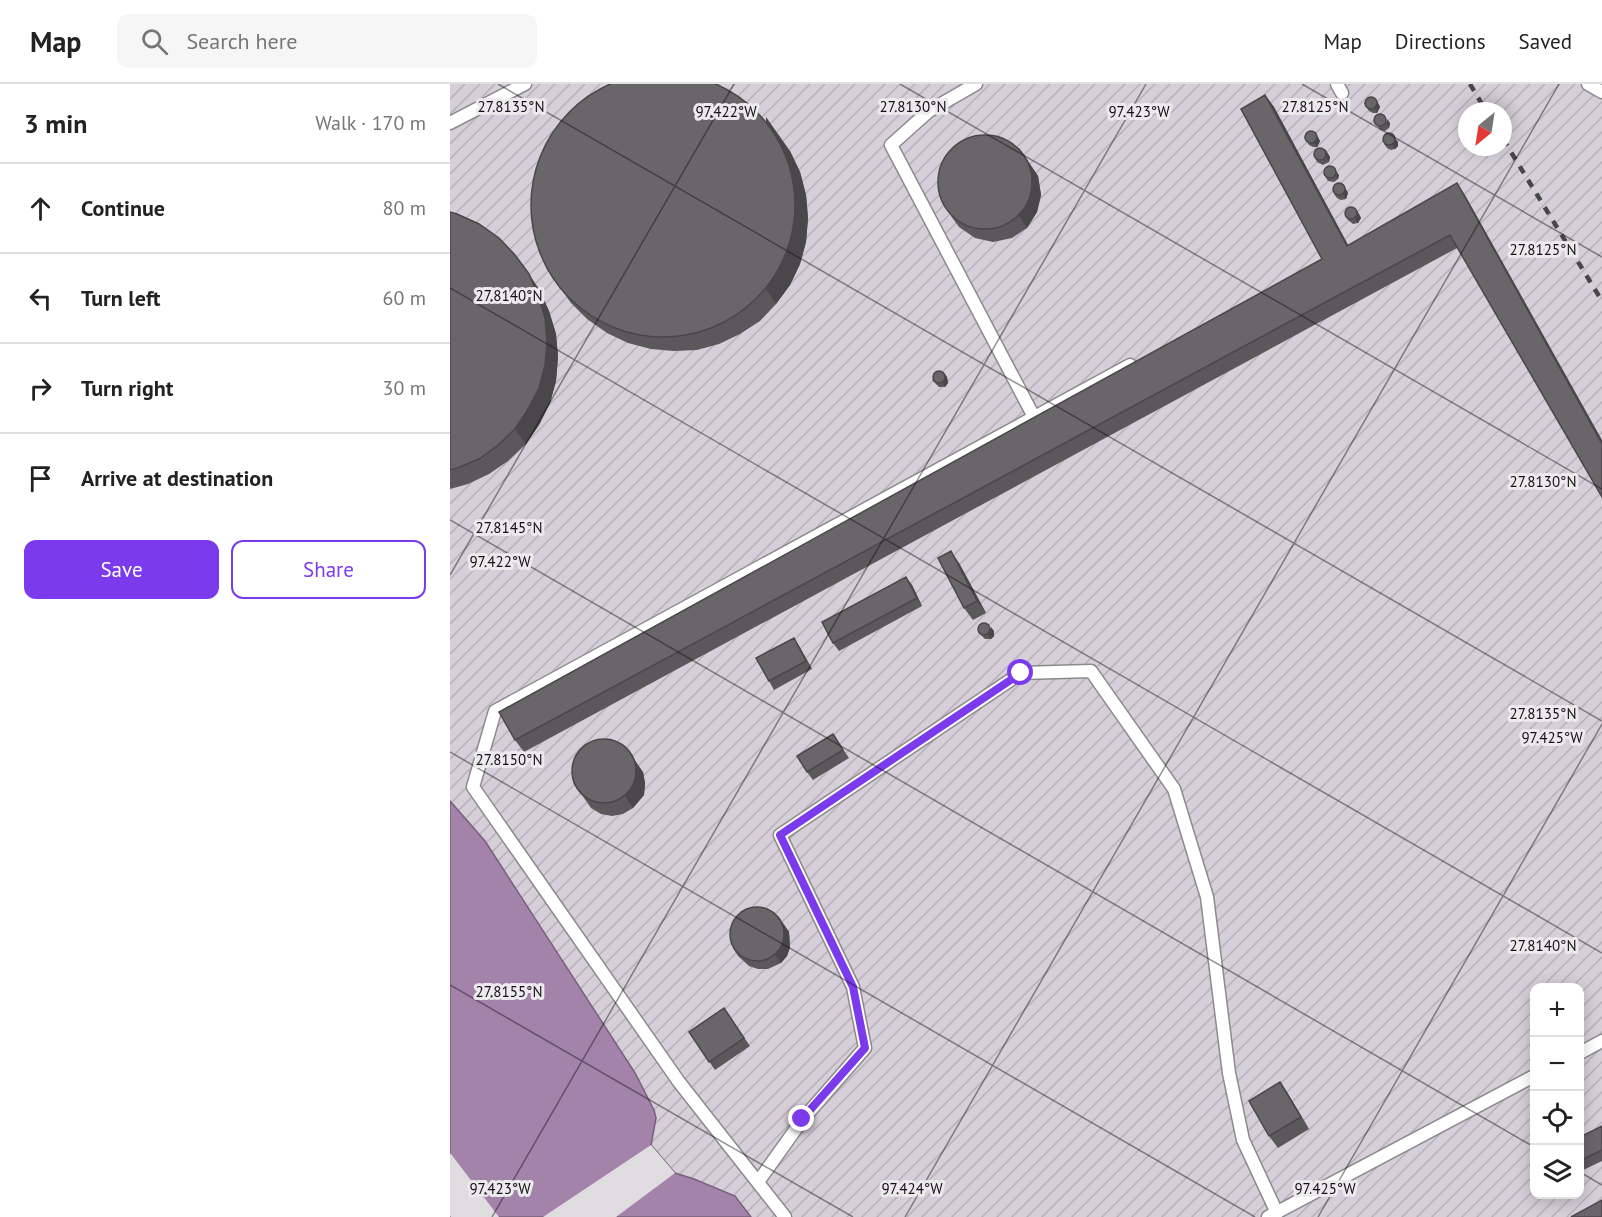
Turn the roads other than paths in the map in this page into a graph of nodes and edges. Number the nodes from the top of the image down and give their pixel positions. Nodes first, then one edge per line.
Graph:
1 (525, 84) edge
2 (975, 84) edge
3 (1588, 84) edge
4 (1602, 92) edge
5 (450, 123) edge
6 (1136, 362) edge
7 (1034, 417) junction
8 (1602, 1041) edge
9 (1584, 1051) edge
10 (1530, 1078) edge
11 (758, 1182) junction
12 (1273, 1215) edge
13 (785, 1217) edge

1 - 5 lane
2 - 7 lane
3 - 4 lane
6 - 7 lane
7 - 11 lane
8 - 9 lane
10 - 12 lane
11 - 12 lane
11 - 13 lane

